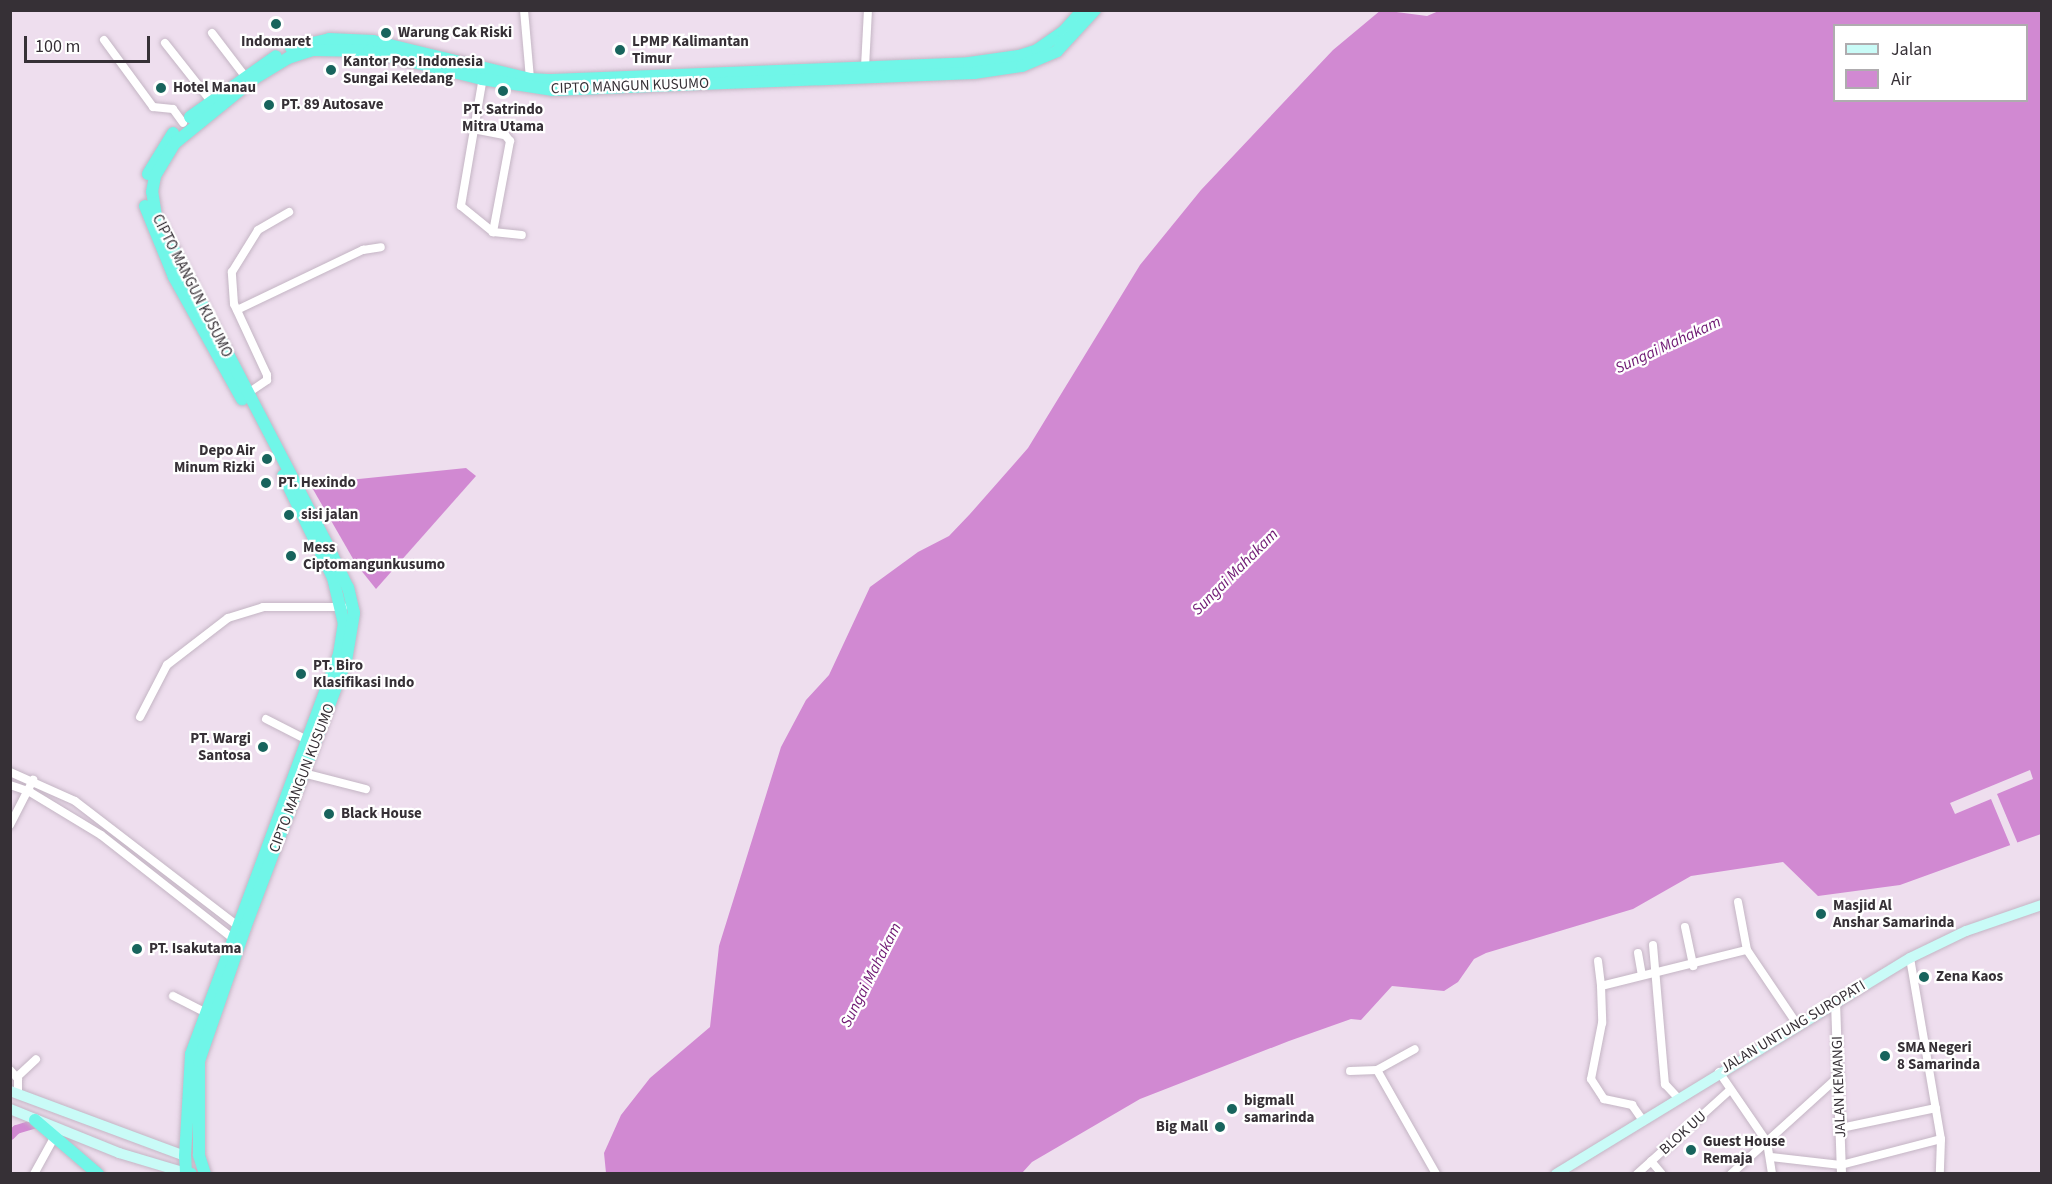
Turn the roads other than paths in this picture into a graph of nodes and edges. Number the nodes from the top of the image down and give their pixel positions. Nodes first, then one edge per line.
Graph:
1 (524, 10) edge
2 (868, 10) edge
3 (1083, 10) edge
4 (1095, 10) edge
5 (212, 33) dead end
6 (104, 40) dead end
7 (165, 43) dead end
8 (865, 67) junction
9 (484, 73) junction
10 (244, 75) junction
11 (781, 75) junction
12 (530, 79) junction
13 (210, 100) junction
14 (183, 123) junction
15 (473, 129) junction
16 (289, 212) dead end
17 (493, 232) junction
18 (522, 235) dead end
19 (381, 247) dead end
20 (237, 310) junction
21 (248, 393) junction
22 (343, 607) junction
23 (140, 717) dead end
24 (266, 719) dead end
25 (305, 739) junction
26 (10, 772) edge
27 (303, 773) junction
28 (33, 780) junction
29 (10, 785) edge
30 (366, 789) dead end
31 (30, 792) junction
32 (10, 825) edge
33 (1738, 902) dead end
34 (2042, 905) edge
35 (240, 927) junction
36 (1685, 927) dead end
37 (236, 940) junction
38 (1653, 945) dead end
39 (1747, 950) junction
40 (1638, 953) dead end
41 (1910, 958) junction
42 (1598, 961) dead end
43 (1693, 966) junction
44 (1658, 972) junction
45 (1642, 975) junction
46 (1601, 986) junction
47 (173, 996) dead end
48 (1835, 1001) junction
49 (205, 1012) junction
50 (1797, 1024) junction
51 (1415, 1049) dead end
52 (36, 1059) dead end
53 (10, 1070) edge
54 (1377, 1070) junction
55 (1350, 1071) dead end
56 (1719, 1072) junction
57 (1839, 1076) junction
58 (17, 1077) junction
59 (1729, 1091) junction
60 (14, 1093) edge
61 (1678, 1098) junction
62 (1936, 1108) junction
63 (10, 1109) edge
64 (35, 1120) junction
65 (1642, 1120) junction
66 (1841, 1128) junction
67 (55, 1136) junction
68 (1941, 1139) junction
69 (1767, 1142) junction
70 (199, 1155) junction
71 (184, 1156) junction
72 (1771, 1157) junction
73 (1651, 1161) junction
74 (1841, 1169) edge
75 (34, 1173) edge
76 (98, 1173) edge
77 (188, 1173) edge
78 (206, 1173) edge
79 (1436, 1173) edge
80 (1556, 1173) edge
81 (1637, 1173) edge
82 (1662, 1173) edge
83 (1731, 1173) edge
84 (1772, 1173) edge
85 (1940, 1173) edge

1 - 12 street
2 - 8 street
3 - 8 highway, CIPTO MANGUN KUSUMO
4 - 11 highway, CIPTO MANGUN KUSUMO
5 - 10 street
6 - 14 street
7 - 13 street
8 - 11 highway, CIPTO MANGUN KUSUMO
9 - 10 highway, CIPTO MANGUN KUSUMO
9 - 11 highway, CIPTO MANGUN KUSUMO
9 - 12 highway, CIPTO MANGUN KUSUMO
9 - 15 street
9 - 21 highway, CIPTO MANGUN KUSUMO
10 - 13 highway, CIPTO MANGUN KUSUMO
11 - 12 highway, CIPTO MANGUN KUSUMO
13 - 14 highway, CIPTO MANGUN KUSUMO
14 - 22 highway, CIPTO MANGUN KUSUMO
15 - 17 street
15 - 17 street
16 - 20 street
17 - 18 street
19 - 20 street
20 - 21 street
21 - 27 highway, CIPTO MANGUN KUSUMO
22 - 23 street
22 - 25 highway, CIPTO MANGUN KUSUMO
24 - 25 street
25 - 35 highway, CIPTO MANGUN KUSUMO
26 - 28 street
27 - 30 street
27 - 35 highway, CIPTO MANGUN KUSUMO
28 - 31 street
28 - 35 street
29 - 31 street
31 - 32 street
31 - 37 street
33 - 39 street
34 - 41 main road, JALAN UNTUNG SUROPATI
35 - 37 highway, CIPTO MANGUN KUSUMO
36 - 43 street
37 - 49 highway, CIPTO MANGUN KUSUMO
37 - 70 highway, CIPTO MANGUN KUSUMO
38 - 44 street
39 - 43 street
39 - 50 street
40 - 45 street
41 - 48 main road, JALAN UNTUNG SUROPATI
41 - 62 street
42 - 46 street
43 - 44 street
44 - 45 street
44 - 61 street
45 - 46 street
46 - 65 street
47 - 49 street
48 - 50 main road, JALAN UNTUNG SUROPATI
48 - 57 street, JALAN KEMANGI
49 - 71 highway, CIPTO MANGUN KUSUMO
50 - 56 main road, JALAN UNTUNG SUROPATI
51 - 54 street
52 - 58 street
53 - 58 street
54 - 55 street
54 - 79 street
56 - 59 street
56 - 61 main road, JALAN UNTUNG SUROPATI
57 - 66 street, JALAN KEMANGI
57 - 69 street
58 - 60 street
59 - 69 street
59 - 73 street, BLOK UU
60 - 71 main road
61 - 65 main road, JALAN UNTUNG SUROPATI
62 - 66 street
62 - 68 street
63 - 64 main road
64 - 67 highway
64 - 77 main road
65 - 80 main road, JALAN UNTUNG SUROPATI
66 - 74 street, JALAN KEMANGI
67 - 75 street
67 - 76 highway
68 - 74 street
68 - 85 street
69 - 72 street
69 - 83 street
70 - 71 highway
70 - 78 highway, CIPTO MANGUN KUSUMO
71 - 77 highway, CIPTO MANGUN KUSUMO
72 - 74 street
72 - 84 street
73 - 81 street, BLOK UU
73 - 82 street

